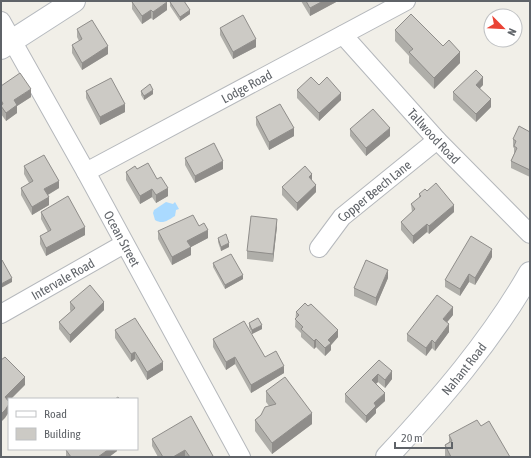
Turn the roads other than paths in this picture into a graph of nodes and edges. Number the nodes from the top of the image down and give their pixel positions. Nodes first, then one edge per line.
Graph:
1 (74, 1) edge
2 (406, 1) edge
3 (1, 21) edge
4 (343, 35) junction
5 (6, 45) edge
6 (437, 140) junction
7 (86, 172) junction
8 (530, 234) edge
9 (124, 244) junction
10 (319, 248) dead end
11 (530, 273) edge
12 (1, 314) edge
13 (241, 457) edge
14 (387, 457) edge

1 - 5 main road
2 - 4 street, Lodge Road
3 - 5 street, Ocean Street
4 - 6 street, Tallwood Road
4 - 7 street, Lodge Road
5 - 7 street, Ocean Street
6 - 8 street, Tallwood Road
6 - 10 street, Copper Beech Lane
7 - 9 street, Ocean Street
9 - 12 street, Intervale Road
9 - 13 street, Ocean Street
11 - 14 main road, Nahant Road

